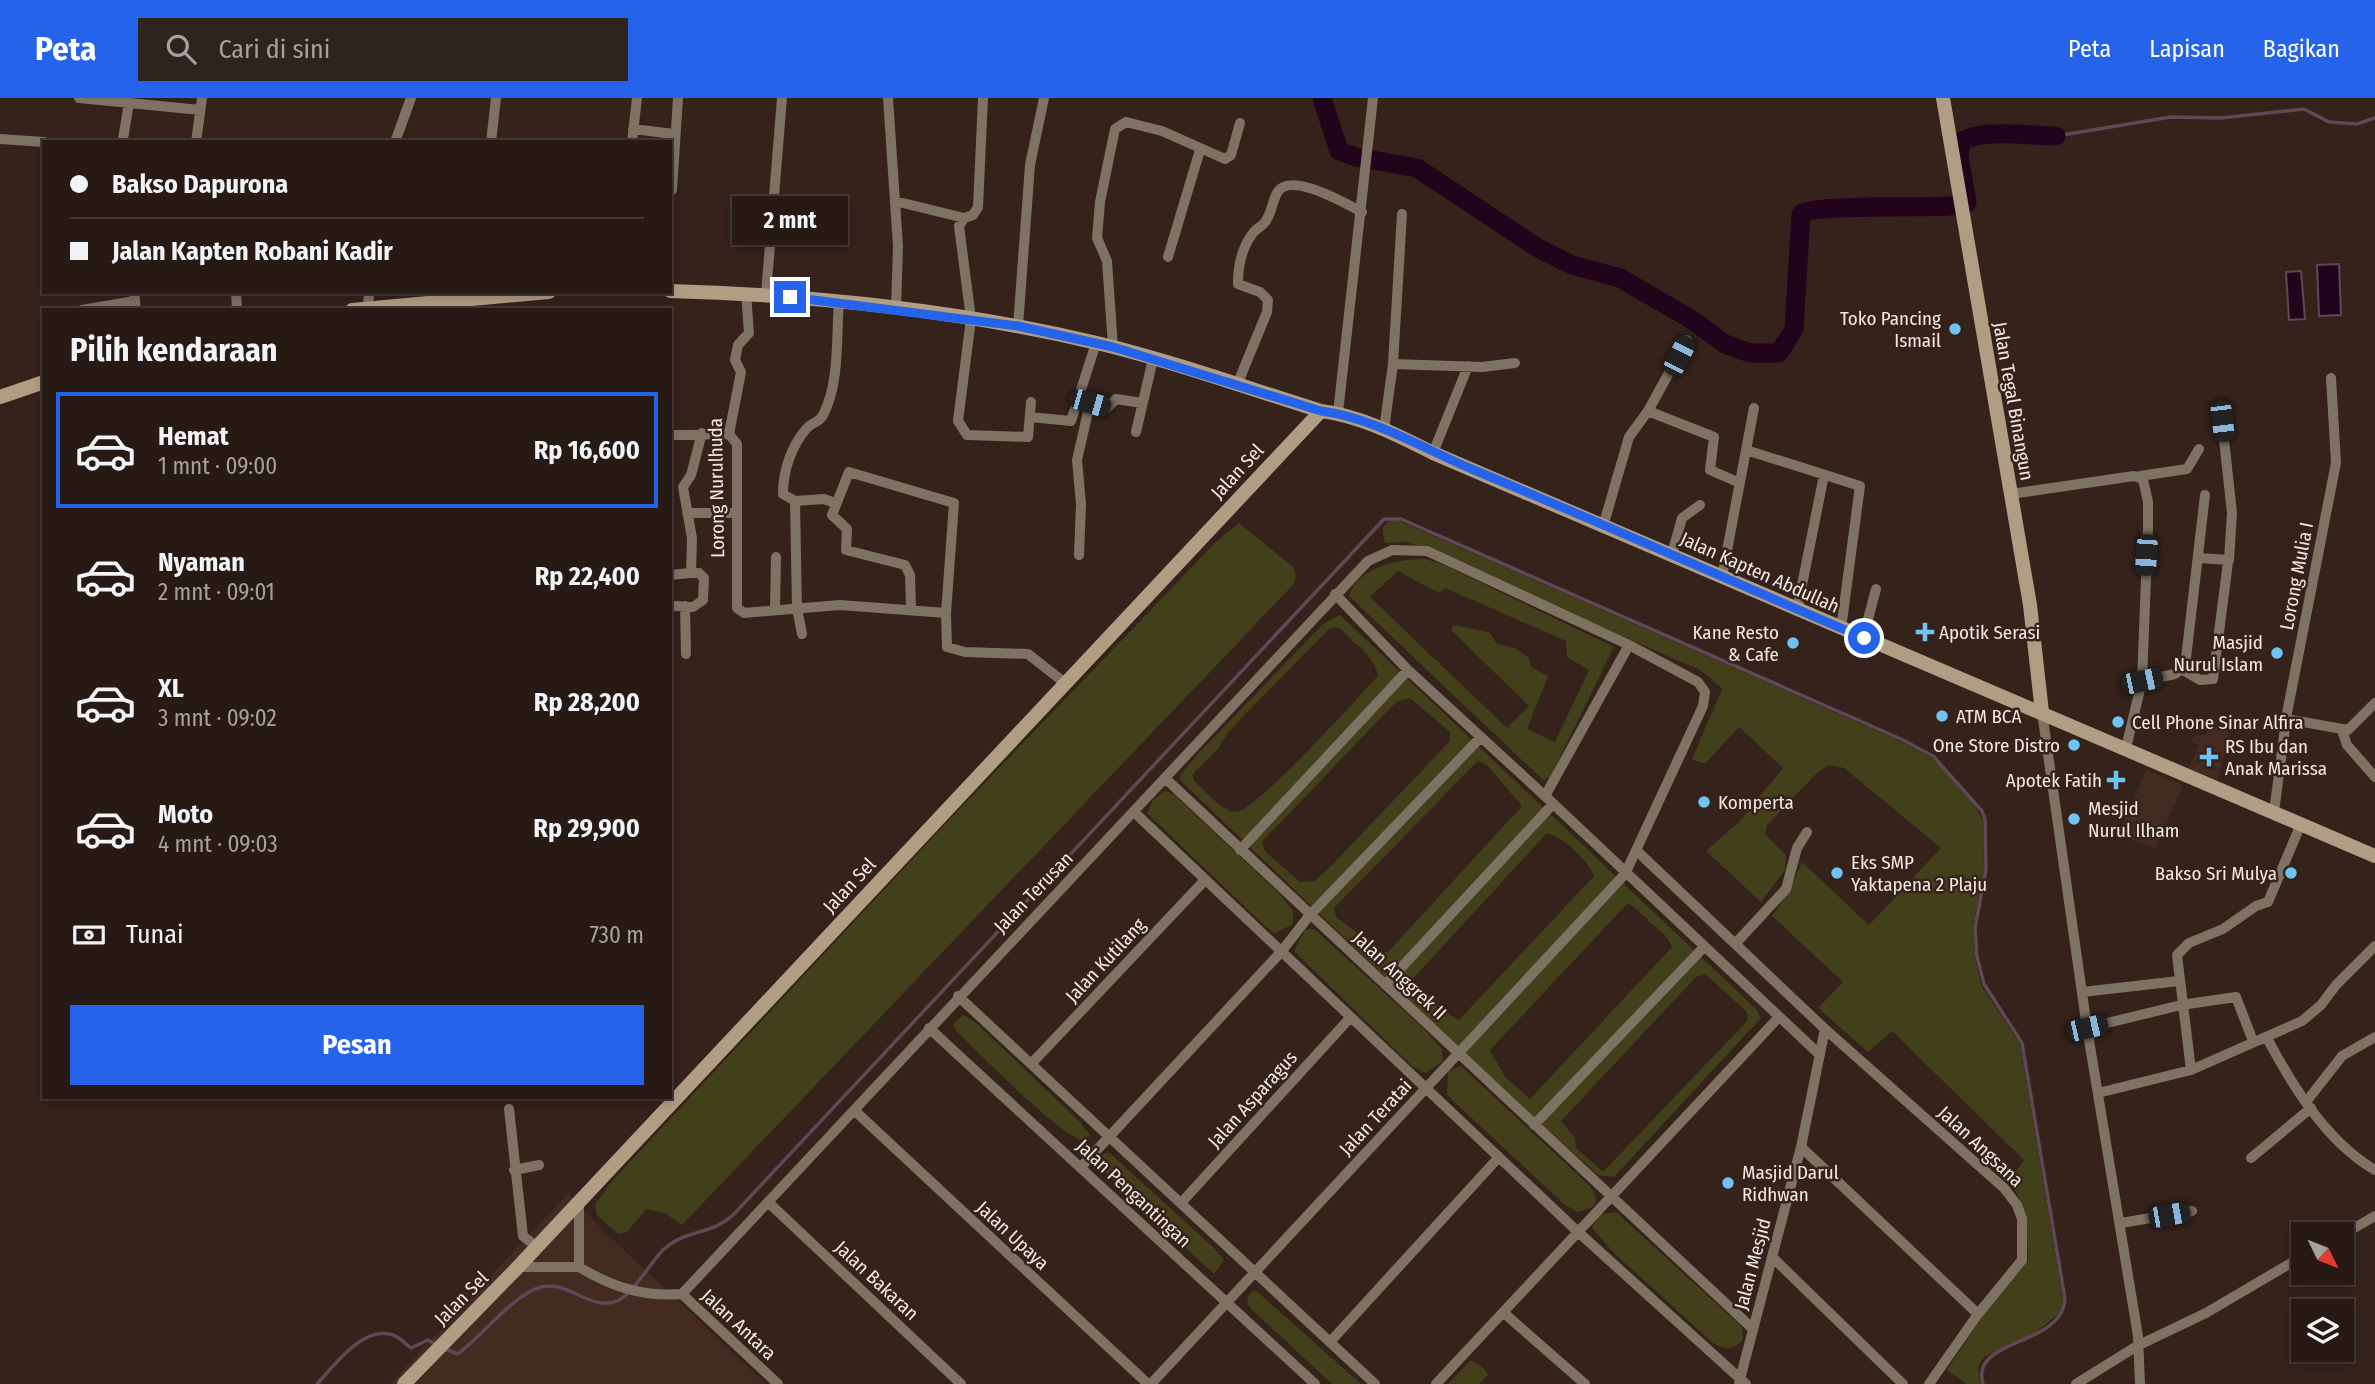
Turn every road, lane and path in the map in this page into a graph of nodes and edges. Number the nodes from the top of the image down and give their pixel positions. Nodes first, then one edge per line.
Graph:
1 (79, 98) edge
2 (202, 98) edge
3 (411, 98) edge
4 (496, 98) edge
5 (637, 98) edge
6 (678, 98) edge
7 (782, 98) edge
8 (888, 98) edge
9 (983, 98) edge
10 (1044, 98) edge
11 (1373, 98) edge
12 (1943, 98) edge
13 (129, 103) junction
14 (200, 110) junction
15 (1240, 123) dead end
16 (634, 129) junction
17 (674, 134) junction
18 (0, 139) edge
19 (123, 139) dead end
20 (196, 140) edge
21 (396, 140) edge
22 (491, 140) edge
23 (632, 140) edge
24 (42, 142) edge
25 (1200, 150) junction
26 (672, 190) dead end
27 (895, 201) junction
28 (1362, 212) junction
29 (1402, 214) dead end
30 (964, 218) junction
31 (1168, 257) dead end
32 (672, 291) edge
33 (746, 293) junction
34 (498, 294) edge
35 (766, 294) junction
36 (473, 295) edge
37 (369, 300) edge
38 (135, 301) edge
39 (839, 302) junction
40 (417, 306) edge
41 (94, 308) edge
42 (897, 309) junction
43 (971, 319) junction
44 (1018, 326) junction
45 (1686, 340) dead end
46 (1096, 343) junction
47 (1113, 347) junction
48 (1153, 359) junction
49 (1515, 363) dead end
50 (1393, 365) junction
51 (1468, 366) junction
52 (2331, 378) dead end
53 (42, 383) edge
54 (1237, 385) junction
55 (0, 397) edge
56 (1079, 398) junction
57 (1031, 402) dead end
58 (1090, 403) junction
59 (1142, 403) junction
60 (1754, 408) dead end
61 (1321, 411) junction
62 (1648, 411) junction
63 (1338, 413) junction
64 (1030, 417) junction
65 (1072, 420) junction
66 (2222, 421) dead end
67 (1086, 423) junction
68 (1384, 429) junction
69 (1136, 432) dead end
70 (702, 433) junction
71 (672, 435) edge
72 (729, 435) junction
73 (2199, 449) dead end
74 (1746, 450) junction
75 (1433, 453) junction
76 (1825, 475) junction
77 (2140, 476) junction
78 (1740, 483) junction
79 (672, 489) edge
80 (683, 490) junction
81 (2011, 494) junction
82 (2205, 495) dead end
83 (795, 501) junction
84 (835, 503) junction
85 (1700, 505) dead end
86 (687, 513) junction
87 (736, 513) junction
88 (1604, 523) junction
89 (1427, 551) joint
90 (1672, 554) junction
91 (1079, 555) dead end
92 (776, 557) dead end
93 (2199, 558) junction
94 (2228, 562) junction
95 (691, 573) junction
96 (672, 575) edge
97 (1722, 577) junction
98 (1876, 589) dead end
99 (1335, 594) junction
100 (797, 608) junction
101 (775, 609) junction
102 (911, 609) junction
103 (1797, 610) junction
104 (946, 613) junction
105 (1841, 629) junction
106 (802, 634) dead end
107 (1864, 638) junction
108 (1629, 645) junction
109 (686, 654) dead end
110 (1408, 670) junction
111 (2183, 670) junction
112 (2142, 681) junction
113 (1065, 683) junction
114 (2375, 703) edge
115 (2042, 712) junction
116 (2286, 719) junction
117 (2342, 730) junction
118 (1480, 738) junction
119 (2126, 748) junction
120 (2375, 777) edge
121 (1166, 779) junction
122 (1549, 800) junction
123 (1134, 812) junction
124 (2274, 812) junction
125 (2301, 824) junction
126 (1807, 832) dead end
127 (1240, 850) junction
128 (1638, 852) junction
129 (2375, 856) edge
130 (1625, 874) junction
131 (1205, 880) junction
132 (1309, 916) junction
133 (1736, 943) junction
134 (2375, 946) edge
135 (1704, 947) junction
136 (1281, 952) junction
137 (2179, 981) junction
138 (1385, 984) junction
139 (2082, 992) junction
140 (958, 996) junction
141 (2181, 1005) junction
142 (1779, 1017) junction
143 (1350, 1018) junction
144 (929, 1028) junction
145 (2087, 1028) junction
146 (1825, 1029) junction
147 (2375, 1037) edge
148 (2267, 1038) junction
149 (2253, 1041) junction
150 (1458, 1054) junction
151 (1820, 1055) junction
152 (1031, 1064) junction
153 (2191, 1070) junction
154 (1426, 1088) junction
155 (2098, 1093) junction
156 (2308, 1105) junction
157 (509, 1109) dead end
158 (855, 1111) junction
159 (1534, 1125) junction
160 (1108, 1135) junction
161 (1801, 1147) junction
162 (1499, 1157) junction
163 (2251, 1158) dead end
164 (539, 1165) dead end
165 (1081, 1167) junction
166 (514, 1170) junction
167 (2375, 1170) edge
168 (1611, 1195) junction
169 (579, 1201) junction
170 (768, 1202) junction
171 (1181, 1203) junction
172 (2192, 1211) dead end
173 (2375, 1216) edge
174 (2121, 1223) junction
175 (2354, 1228) edge
176 (1577, 1231) junction
177 (537, 1247) junction
178 (1772, 1257) junction
179 (2291, 1263) edge
180 (579, 1267) junction
181 (518, 1268) junction
182 (1256, 1271) junction
183 (682, 1294) junction
184 (1225, 1304) junction
185 (1504, 1313) junction
186 (1978, 1314) junction
187 (1753, 1329) junction
188 (1330, 1342) junction
189 (2137, 1346) junction
190 (1742, 1382) edge
191 (404, 1384) edge
192 (778, 1384) edge
193 (961, 1384) edge
194 (1149, 1384) edge
195 (1315, 1384) edge
196 (1376, 1384) edge
197 (1436, 1384) edge
198 (1585, 1384) edge
199 (1903, 1384) edge
200 (1929, 1384) edge
201 (2076, 1384) edge
202 (2140, 1384) edge

1 - 13 street
2 - 14 street
3 - 21 street
4 - 22 street
5 - 16 street
6 - 17 street
7 - 35 street
8 - 27 street
9 - 30 street
10 - 44 street
11 - 28 street
12 - 81 main road, Jalan Tegal Binangun
13 - 14 street
13 - 19 street
14 - 20 street
15 - 25 street
16 - 17 street
16 - 23 street
17 - 26 street
18 - 24 street
25 - 31 street
25 - 47 street
27 - 30 street
27 - 42 street
28 - 54 street
28 - 63 street
29 - 50 street
30 - 43 street
32 - 33 main road, Jalan Kapten Abdullah
33 - 35 main road, Jalan Kapten Abdullah
33 - 72 street, Lorong Nurulhuda
34 - 36 main road
35 - 39 main road, Jalan Kapten Abdullah
36 - 40 main road
37 - 40 main road
38 - 41 street
39 - 42 main road, Jalan Kapten Abdullah
39 - 83 street
42 - 43 main road, Jalan Kapten Abdullah
43 - 44 main road, Jalan Kapten Abdullah
43 - 64 street
44 - 46 main road, Jalan Kapten Abdullah
45 - 62 street
46 - 47 main road, Jalan Kapten Abdullah
46 - 56 street
47 - 48 main road, Jalan Kapten Abdullah
48 - 54 main road, Jalan Kapten Abdullah
48 - 59 street
49 - 51 street
50 - 51 street
50 - 68 street
51 - 75 street
52 - 116 street, Lorong Mulia I
53 - 55 main road
54 - 61 main road, Jalan Kapten Abdullah
56 - 58 street
56 - 65 street
57 - 64 street
58 - 59 street
58 - 67 street
59 - 69 street
60 - 74 street
61 - 63 main road, Jalan Kapten Abdullah
61 - 113 main road, Jalan Sel
62 - 78 street
62 - 88 street
63 - 68 main road, Jalan Kapten Abdullah
64 - 65 street
65 - 67 street
66 - 94 street
67 - 91 street
68 - 75 main road, Jalan Kapten Abdullah
70 - 71 street
70 - 72 street
70 - 80 street
72 - 87 street, Lorong Nurulhuda
73 - 77 street
74 - 76 street
74 - 78 street
75 - 88 main road, Jalan Kapten Abdullah
76 - 103 street
76 - 105 street
77 - 81 street
77 - 112 street
78 - 97 street
79 - 80 street
80 - 86 street
81 - 115 main road, Jalan Tegal Binangun
82 - 93 street
83 - 84 street
83 - 100 street
84 - 102 street
84 - 104 street
85 - 90 street
86 - 87 street
86 - 95 street
87 - 101 street, Lorong Nurulhuda
88 - 90 main road, Jalan Kapten Abdullah
89 - 99 street, Jalan Terusan
89 - 108 street, Jalan Teratai
90 - 97 main road, Jalan Kapten Abdullah
92 - 101 street
93 - 94 street
93 - 111 street
94 - 111 street
95 - 96 street
95 - 109 street
97 - 103 main road, Jalan Kapten Abdullah
98 - 107 street
99 - 110 street
99 - 121 street, Jalan Terusan
100 - 101 street
100 - 102 street
100 - 106 street
102 - 104 street
103 - 105 main road, Jalan Kapten Abdullah
104 - 113 street
105 - 107 main road, Jalan Kapten Abdullah
107 - 115 main road, Jalan Kapten Abdullah
108 - 122 street
108 - 128 street, Jalan Teratai
110 - 118 street
110 - 127 street
111 - 112 street
112 - 119 street
113 - 169 main road, Jalan Sel
114 - 117 street
115 - 119 main road, Jalan Kapten Abdullah
115 - 139 street
116 - 117 street
116 - 124 street, Lorong Mulia I
117 - 120 street
118 - 122 street
118 - 132 street
119 - 124 main road, Jalan Kapten Abdullah
121 - 123 street, Jalan Terusan
121 - 127 street, Jalan Anggrek II
122 - 130 street
122 - 138 street
123 - 131 street
123 - 140 street, Jalan Terusan
124 - 125 main road, Jalan Kapten Abdullah
125 - 129 main road, Jalan Kapten Abdullah
125 - 137 street
126 - 133 street
127 - 132 street, Jalan Anggrek II
128 - 130 street, Jalan Teratai
128 - 133 street, Jalan Angsana
130 - 135 street
130 - 150 street, Jalan Teratai
131 - 136 street
131 - 152 street, Jalan Kutilang
132 - 136 street
132 - 138 street, Jalan Anggrek II
133 - 146 street, Jalan Angsana
134 - 148 street
135 - 142 street
135 - 159 street
136 - 143 street
136 - 160 street
137 - 139 street
137 - 141 street
138 - 150 street, Jalan Anggrek II
139 - 145 street
140 - 144 street, Jalan Terusan
140 - 152 street
141 - 145 street
141 - 149 street
141 - 153 street
142 - 151 street
142 - 168 street
143 - 154 street
143 - 171 street, Jalan Asparagus
144 - 158 street, Jalan Terusan
144 - 165 street, Jalan Pengantingan
145 - 155 street
146 - 151 street, Jalan Mesjid
146 - 186 street, Jalan Angsana
147 - 156 street
148 - 149 street
148 - 156 street
149 - 153 street
150 - 154 street, Jalan Teratai
150 - 159 street, Jalan Anggrek II
151 - 161 street, Jalan Mesjid
152 - 160 street
153 - 155 street
154 - 162 street
154 - 182 street, Jalan Teratai
155 - 174 street
156 - 163 street
156 - 167 street
157 - 166 street
158 - 170 street, Jalan Terusan
158 - 194 street, Jalan Upaya
159 - 168 street, Jalan Anggrek II
160 - 165 street
160 - 171 street
161 - 178 street, Jalan Mesjid
161 - 186 street
162 - 176 street
162 - 188 street
164 - 166 street
165 - 184 street, Jalan Pengantingan
166 - 177 street
168 - 176 street
168 - 187 street, Jalan Anggrek II
169 - 177 main road, Jalan Sel
169 - 180 street
170 - 183 street, Jalan Terusan
170 - 193 street, Jalan Bakaran
171 - 182 street
172 - 174 street
173 - 175 street
174 - 189 street
176 - 185 street
176 - 190 street
177 - 181 main road, Jalan Sel
178 - 187 street, Jalan Mesjid
178 - 199 street
179 - 189 street
180 - 181 street
180 - 183 street, Jalan Antara
181 - 191 main road, Jalan Sel
182 - 184 street, Jalan Teratai
182 - 188 street
183 - 192 street, Jalan Antara
184 - 194 street, Jalan Teratai
184 - 195 street, Jalan Pengantingan
185 - 197 street
185 - 198 street
186 - 200 street, Jalan Angsana
187 - 190 street, Jalan Mesjid
188 - 196 street
189 - 201 street
189 - 202 street

